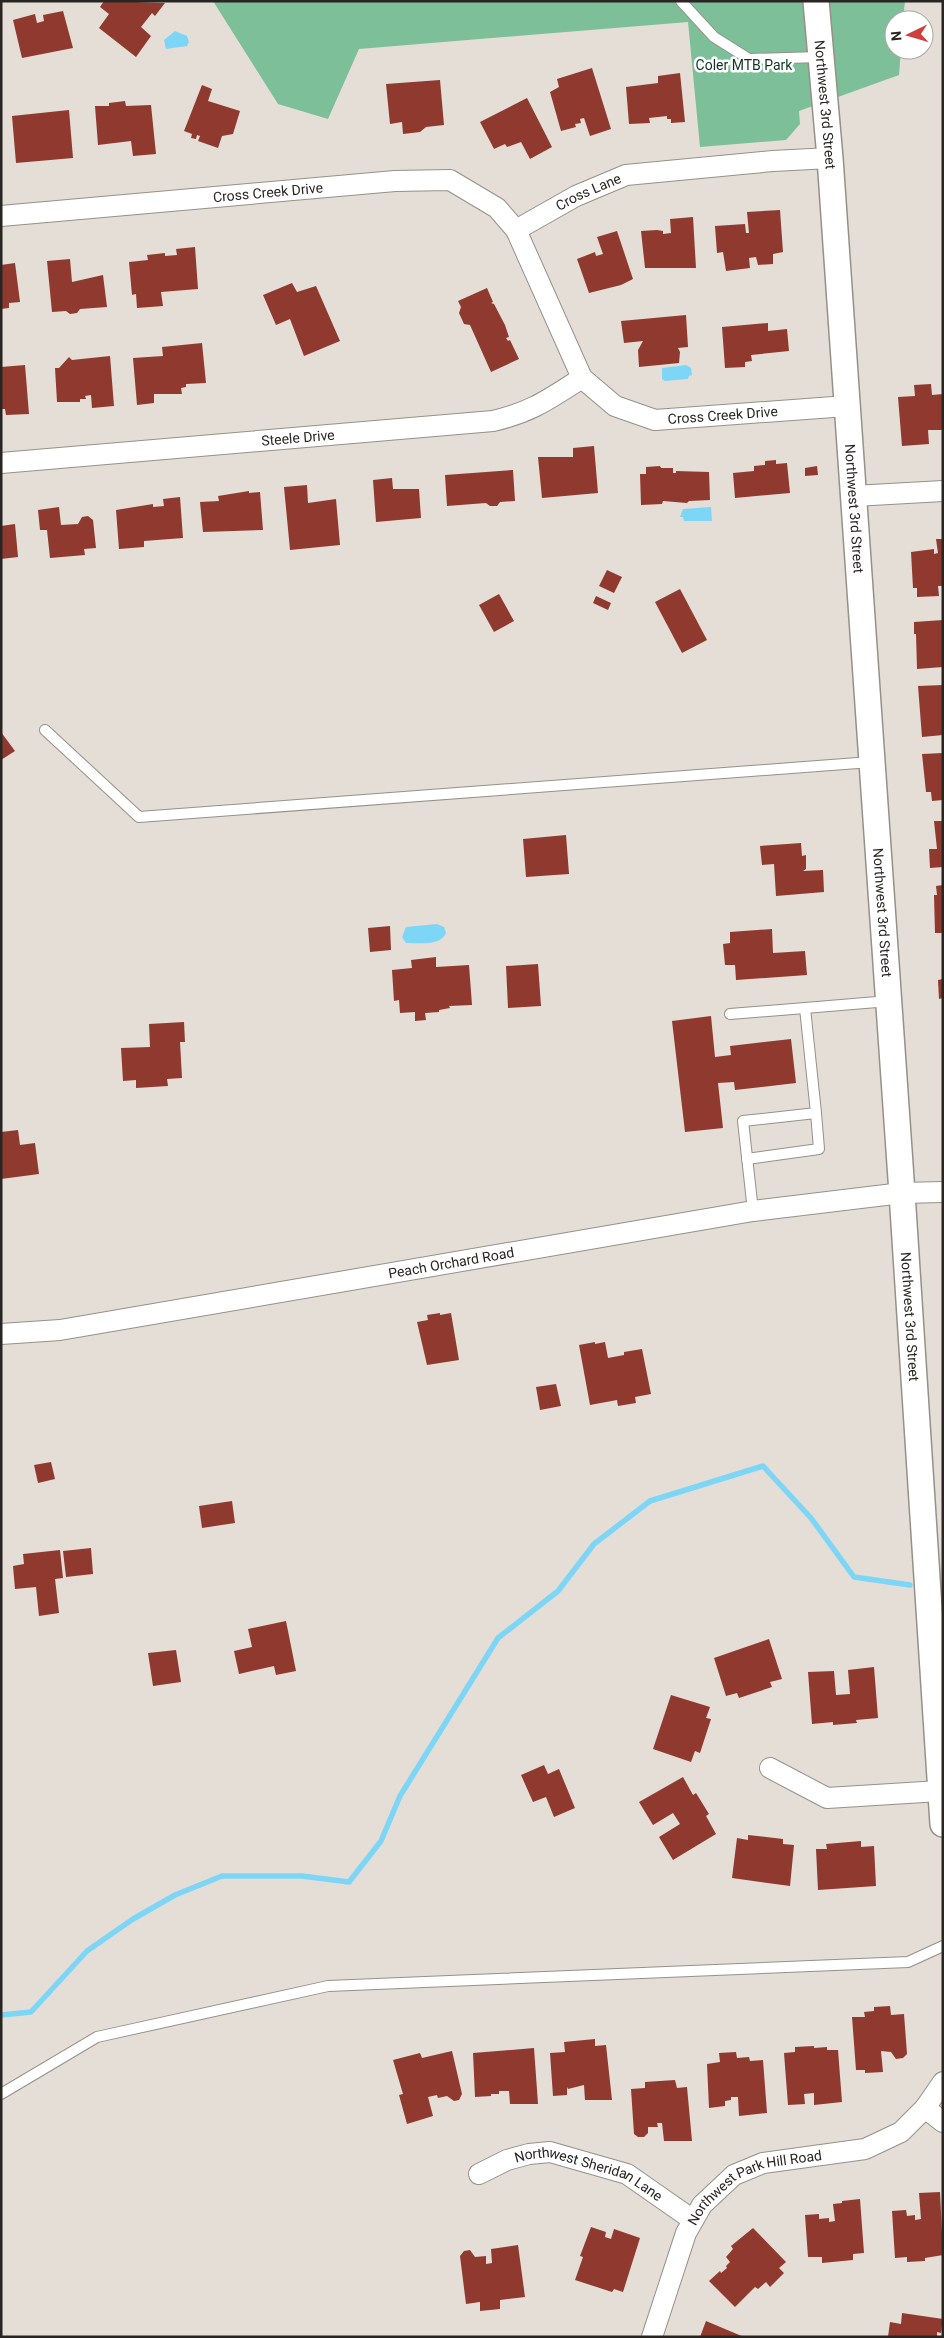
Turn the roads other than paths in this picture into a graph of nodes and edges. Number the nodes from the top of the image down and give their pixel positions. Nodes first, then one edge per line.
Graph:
1 (681, 1) edge
2 (816, 1) edge
3 (820, 57) junction
4 (830, 158) junction
5 (1, 216) edge
6 (516, 230) junction
7 (582, 378) junction
8 (847, 406) junction
9 (1, 463) edge
10 (943, 491) edge
11 (854, 496) junction
12 (45, 730) dead end
13 (871, 762) junction
14 (889, 1001) junction
15 (805, 1008) junction
16 (730, 1014) dead end
17 (816, 1113) junction
18 (747, 1159) junction
19 (943, 1192) edge
20 (902, 1193) junction
21 (753, 1211) junction
22 (1, 1334) edge
23 (770, 1768) dead end
24 (940, 1791) junction
25 (943, 1824) edge
26 (943, 1946) edge
27 (943, 2082) edge
28 (1, 2094) edge
29 (925, 2108) junction
30 (943, 2122) edge
31 (479, 2174) dead end
32 (693, 2220) junction
33 (652, 2337) edge

1 - 3 lane
2 - 3 street, Northwest 3rd Street
3 - 4 street, Northwest 3rd Street
4 - 6 street, Cross Lane
4 - 8 street, Northwest 3rd Street
5 - 6 street, Cross Creek Drive
6 - 7 street
7 - 8 street, Cross Creek Drive
7 - 9 street, Steele Drive
8 - 11 street, Northwest 3rd Street
10 - 11 street
11 - 13 street, Northwest 3rd Street
12 - 13 lane
13 - 14 street, Northwest 3rd Street
14 - 15 lane
14 - 20 street, Northwest 3rd Street
15 - 16 lane
15 - 17 lane
17 - 18 lane
17 - 18 lane
18 - 21 lane
19 - 20 street, Peach Orchard Road
20 - 21 street, Peach Orchard Road
20 - 24 street, Northwest 3rd Street
21 - 22 street, Peach Orchard Road
23 - 24 street
24 - 25 street, Northwest 3rd Street
26 - 28 lane
27 - 29 street, Northwest Park Hill Road
29 - 30 street
29 - 32 street, Northwest Park Hill Road
31 - 32 street, Northwest Sheridan Lane
32 - 33 street, Northwest Park Hill Road

